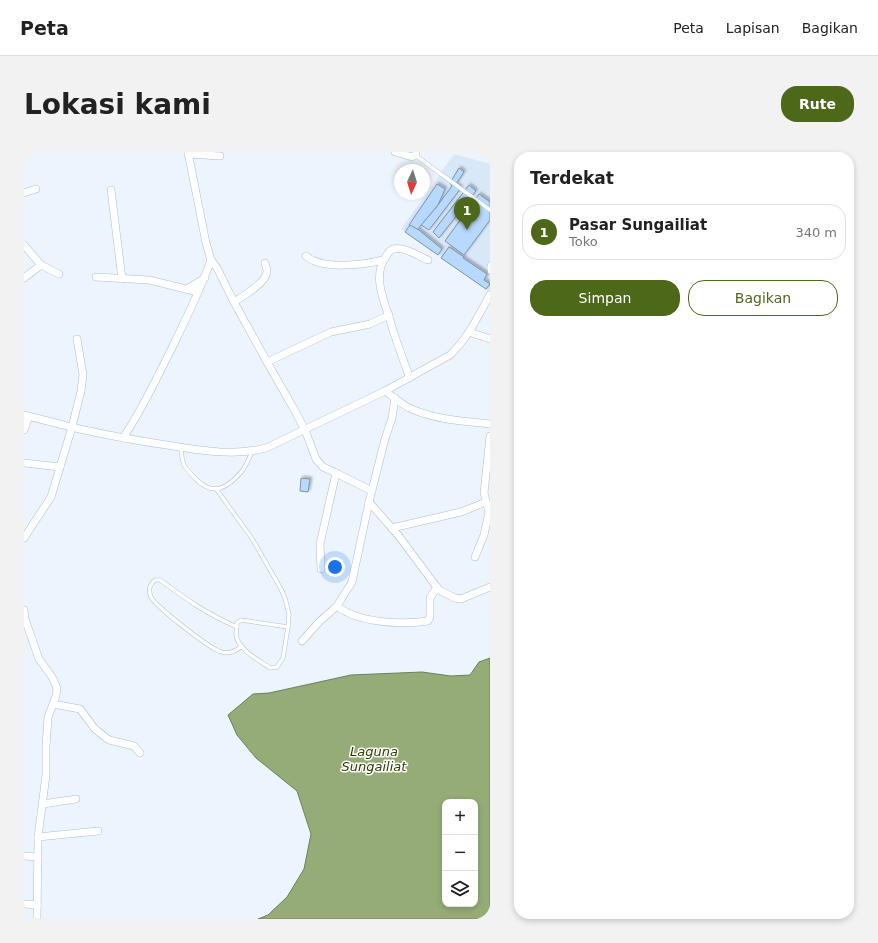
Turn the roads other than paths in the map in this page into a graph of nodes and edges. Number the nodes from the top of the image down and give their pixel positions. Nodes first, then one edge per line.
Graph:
1 (395, 152) edge
2 (188, 153) edge
3 (415, 154) edge
4 (220, 156) dead end
5 (36, 189) dead end
6 (111, 190) dead end
7 (24, 193) edge
8 (490, 210) edge
9 (24, 245) edge
10 (306, 256) dead end
11 (383, 260) junction
12 (428, 260) dead end
13 (214, 263) junction
14 (265, 263) dead end
15 (490, 264) edge
16 (41, 265) junction
17 (490, 272) edge
18 (58, 274) dead end
19 (96, 277) dead end
20 (24, 278) edge
21 (205, 278) junction
22 (122, 279) junction
23 (187, 289) junction
24 (198, 292) junction
25 (490, 295) edge
26 (234, 302) junction
27 (389, 315) junction
28 (469, 332) junction
29 (484, 337) edge
30 (77, 339) dead end
31 (266, 362) junction
32 (410, 378) junction
33 (385, 391) junction
34 (395, 398) junction
35 (27, 416) edge
36 (490, 424) edge
37 (72, 427) junction
38 (24, 430) edge
39 (305, 430) junction
40 (490, 436) edge
41 (126, 438) junction
42 (181, 447) junction
43 (252, 452) junction
44 (24, 465) edge
45 (60, 467) junction
46 (336, 473) junction
47 (218, 490) junction
48 (372, 491) junction
49 (369, 502) junction
50 (486, 502) junction
51 (392, 528) junction
52 (24, 538) edge
53 (475, 557) dead end
54 (321, 570) dead end
55 (490, 586) edge
56 (438, 588) junction
57 (337, 606) junction
58 (24, 610) edge
59 (237, 627) junction
60 (288, 627) junction
61 (27, 630) edge
62 (302, 641) dead end
63 (242, 646) junction
64 (53, 704) junction
65 (140, 753) dead end
66 (76, 799) dead end
67 (43, 804) junction
68 (98, 831) dead end
69 (38, 837) junction
70 (24, 856) edge
71 (38, 857) junction
72 (24, 904) edge
73 (37, 905) junction
74 (37, 919) edge

1 - 3 street
2 - 4 street
2 - 13 street
3 - 8 lane
5 - 7 street
6 - 22 street
9 - 16 street
10 - 11 street
11 - 12 street
11 - 27 street
13 - 21 street
13 - 26 street
14 - 26 street
15 - 17 lane
16 - 18 street
16 - 20 street
19 - 22 street
21 - 23 street
21 - 24 street
22 - 23 street
23 - 24 street
24 - 41 street
25 - 28 street
26 - 31 street
27 - 31 street
27 - 32 street
28 - 29 street
28 - 32 street
30 - 37 street
31 - 39 street
32 - 33 street
33 - 34 street
33 - 39 street
34 - 36 street
34 - 48 street
35 - 37 street
35 - 38 street
37 - 41 street
37 - 45 street
39 - 43 street
39 - 46 street
40 - 50 street
41 - 42 street
42 - 43 street
42 - 47 lane
43 - 47 lane
44 - 45 street
45 - 52 street
46 - 48 street
46 - 54 street
47 - 60 lane
48 - 49 street
49 - 51 street
49 - 57 street
50 - 51 street
50 - 53 street
51 - 56 street
55 - 56 street
56 - 57 street
57 - 62 street
58 - 61 street
59 - 60 lane
59 - 63 lane
59 - 63 lane
60 - 63 lane
61 - 64 street
64 - 65 street
64 - 67 street
66 - 67 street
67 - 69 street
68 - 69 street
69 - 71 street
70 - 71 street
71 - 73 street
72 - 73 street
73 - 74 street

